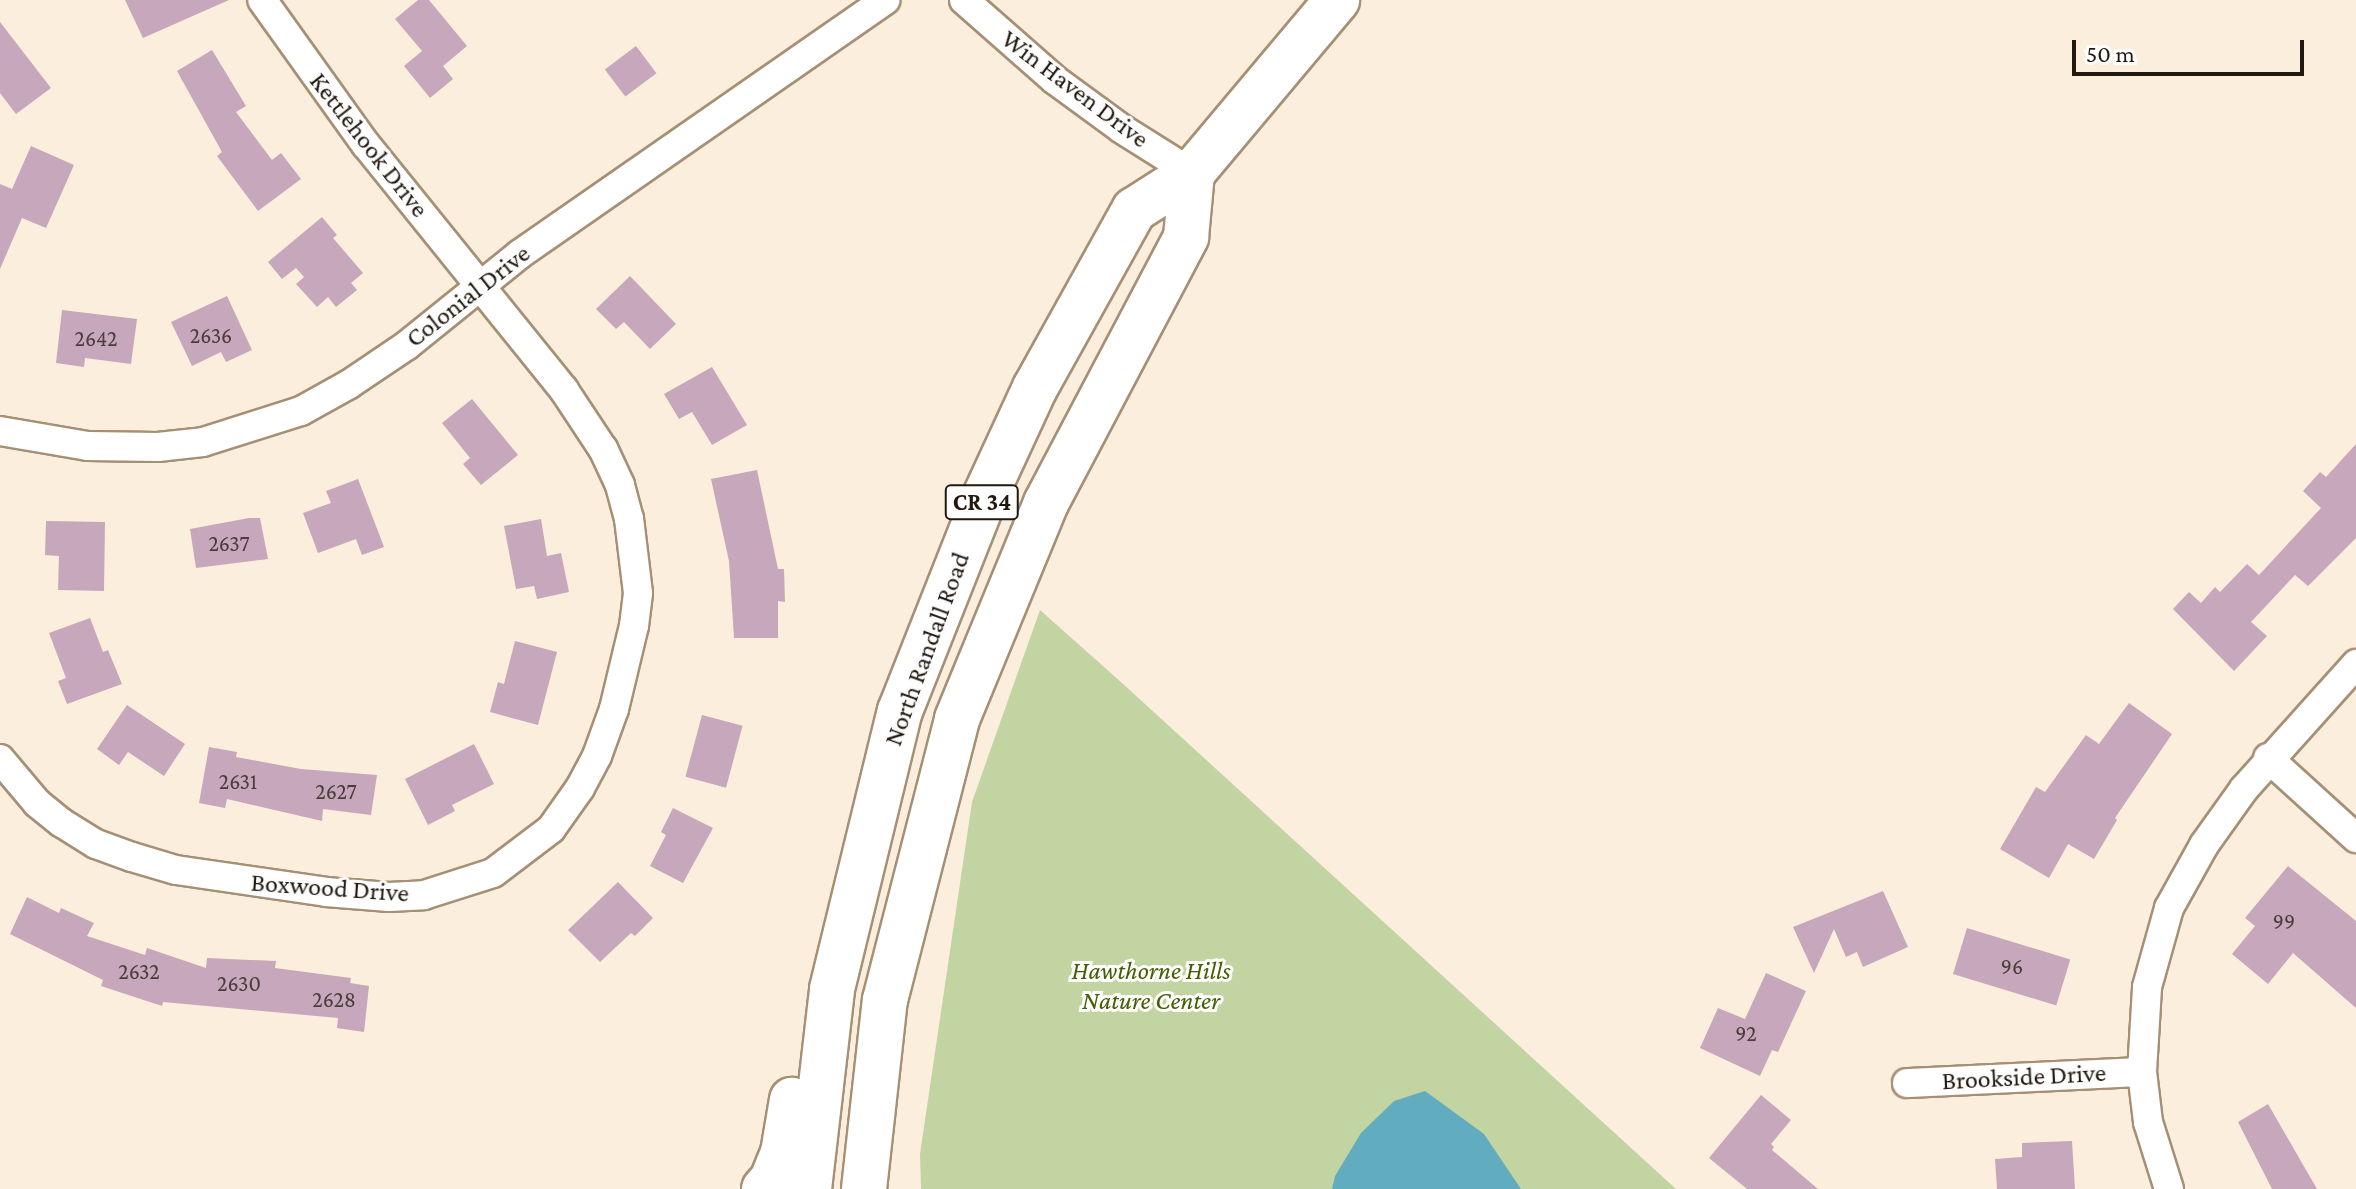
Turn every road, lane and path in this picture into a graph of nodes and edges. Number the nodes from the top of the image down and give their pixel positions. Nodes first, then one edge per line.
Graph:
1 (262, 0) edge
2 (885, 0) edge
3 (964, 0) edge
4 (1337, 0) edge
5 (1192, 173) junction
6 (480, 286) junction
7 (0, 431) edge
8 (2356, 664) edge
9 (2268, 758) junction
10 (0, 759) edge
11 (2356, 838) edge
12 (859, 879) junction
13 (2142, 1072) junction
14 (1907, 1083) dead end
15 (764, 1189) edge
16 (809, 1189) edge
17 (864, 1189) edge
18 (2169, 1189) edge

1 - 6 street, Kettlehook Drive
2 - 6 street, Colonial Drive
3 - 5 street, Win Haven Drive
4 - 5 main road, North Randall Road / CR 34
5 - 12 main road, North Randall Road / CR 34
5 - 17 main road, North Randall Road / CR 34
6 - 7 street, Colonial Drive
6 - 10 street, Boxwood Drive
8 - 9 street, Brookside Drive
9 - 11 street
9 - 13 street, Brookside Drive
12 - 15 main road
12 - 16 main road, North Randall Road / CR 34
13 - 14 street, Brookside Drive
13 - 18 street, Brookside Drive

